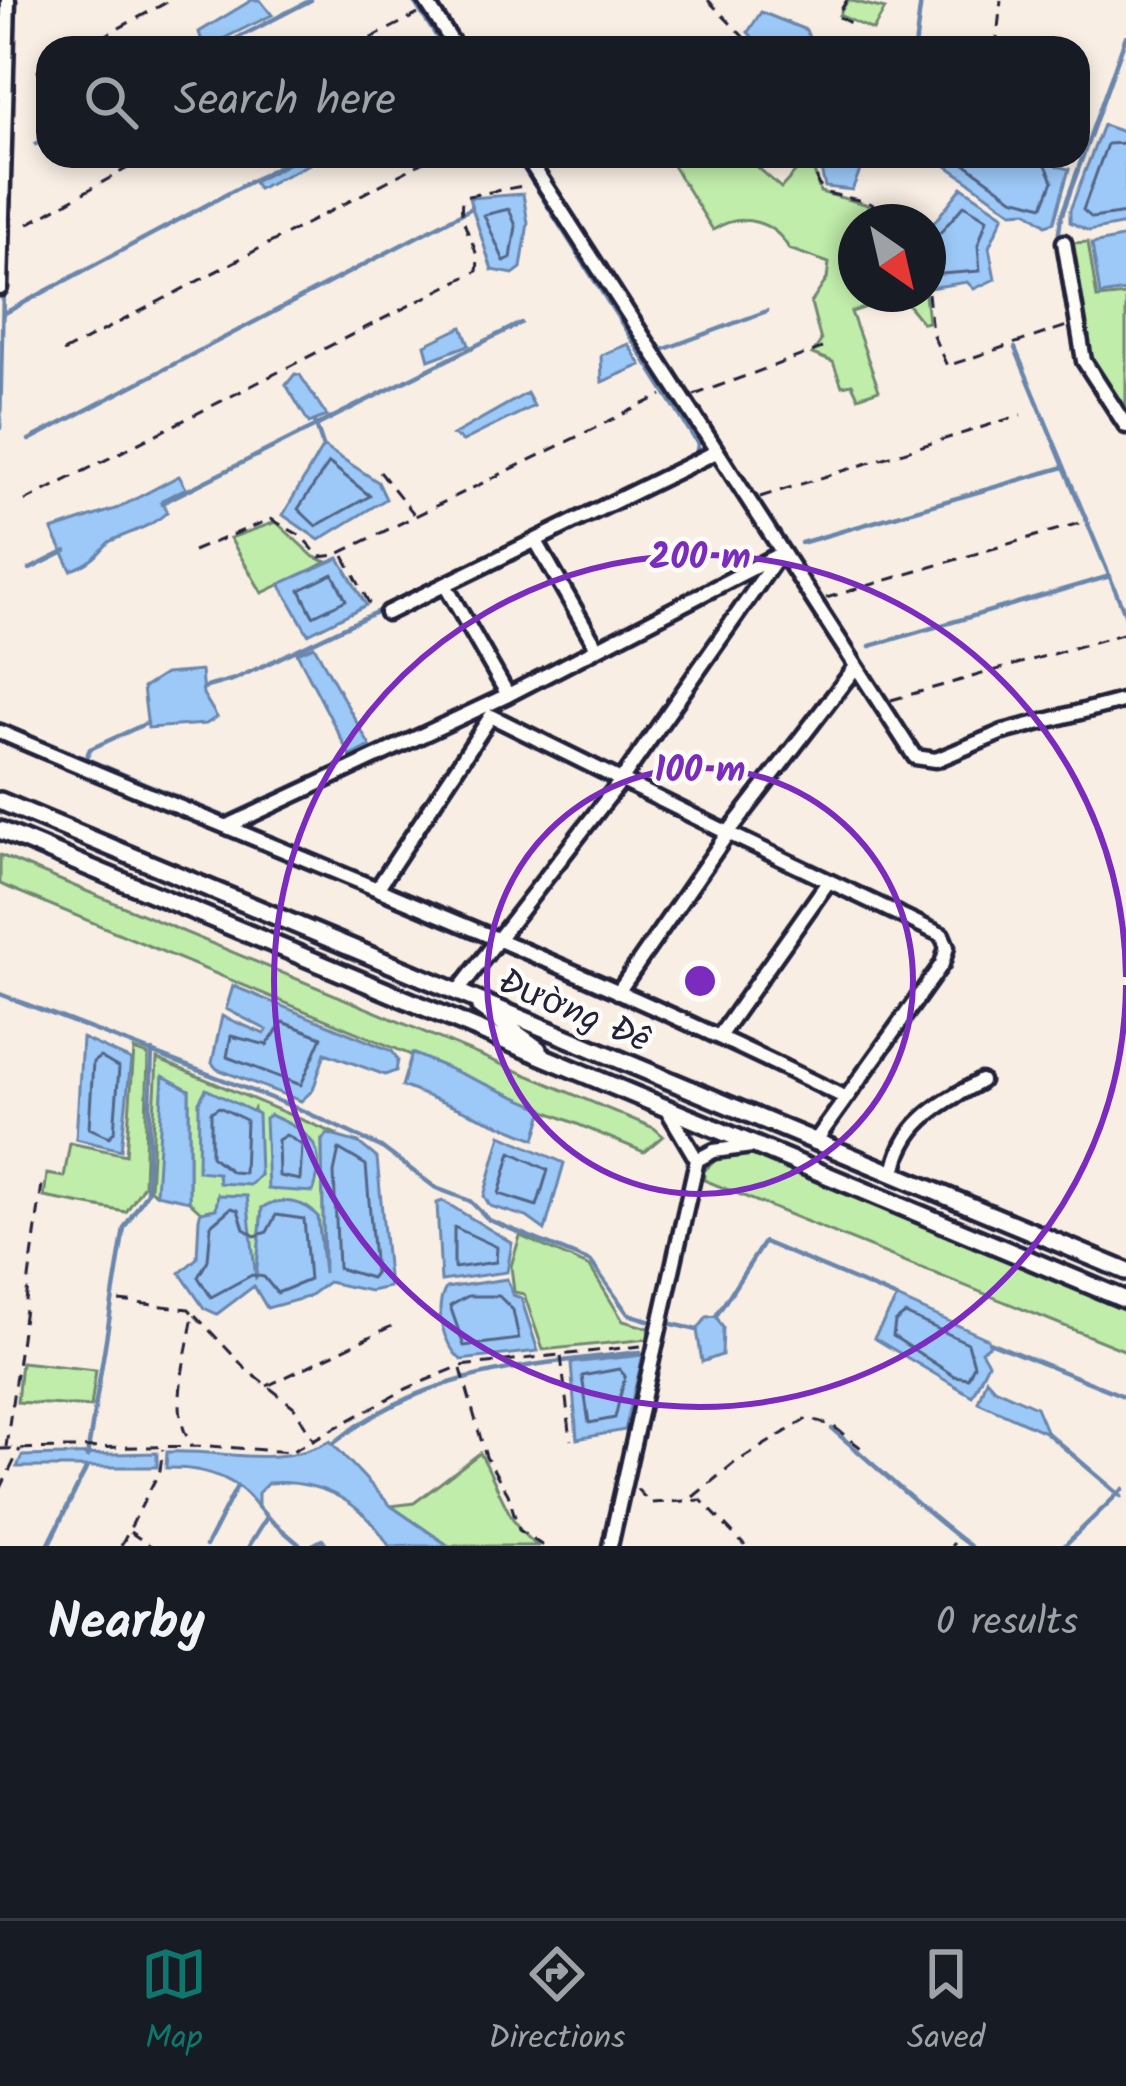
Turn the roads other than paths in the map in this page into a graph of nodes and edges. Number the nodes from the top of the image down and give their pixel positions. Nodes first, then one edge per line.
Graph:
1 (8, 0) edge
2 (428, 4) edge
3 (448, 36) edge
4 (534, 168) edge
5 (1064, 242) dead end
6 (0, 289) edge
7 (1126, 426) edge
8 (714, 453) junction
9 (537, 543) junction
10 (780, 554) junction
11 (445, 585) junction
12 (387, 613) dead end
13 (597, 648) junction
14 (855, 668) junction
15 (508, 695) junction
16 (1126, 700) edge
17 (489, 710) junction
18 (0, 732) edge
19 (620, 782) junction
20 (0, 801) edge
21 (228, 826) junction
22 (0, 830) edge
23 (728, 832) junction
24 (828, 882) junction
25 (377, 889) junction
26 (502, 940) junction
27 (458, 991) junction
28 (618, 992) junction
29 (720, 1035) junction
30 (559, 1064) junction
31 (981, 1081) dead end
32 (846, 1098) junction
33 (664, 1105) junction
34 (814, 1143) junction
35 (758, 1146) junction
36 (697, 1160) junction
37 (894, 1174) junction
38 (1126, 1271) edge
39 (1126, 1300) edge
40 (610, 1546) edge

1 - 6 street
2 - 3 street
4 - 8 street
5 - 7 street
8 - 9 street
8 - 10 street
9 - 11 street
9 - 13 street
10 - 13 street
10 - 14 street
10 - 19 street
11 - 12 street
11 - 15 street
13 - 15 street
14 - 16 street
14 - 23 street
15 - 17 street
17 - 19 street
17 - 21 street
17 - 25 street
18 - 21 street
19 - 23 street
19 - 26 street
20 - 27 street, Đường Đê
21 - 25 street
22 - 30 street, Đường Đê
23 - 24 street
23 - 28 street
24 - 29 street
24 - 32 street
25 - 26 street
26 - 27 street
26 - 28 street
27 - 30 street
27 - 34 street, Đường Đê
28 - 29 street
29 - 32 street
30 - 33 street, Đường Đê
31 - 37 street
32 - 34 street
33 - 35 street, Đường Đê
33 - 36 street
34 - 37 street, Đường Đê
35 - 36 street
35 - 39 street, Đường Đê
36 - 40 street
37 - 38 street, Đường Đê

